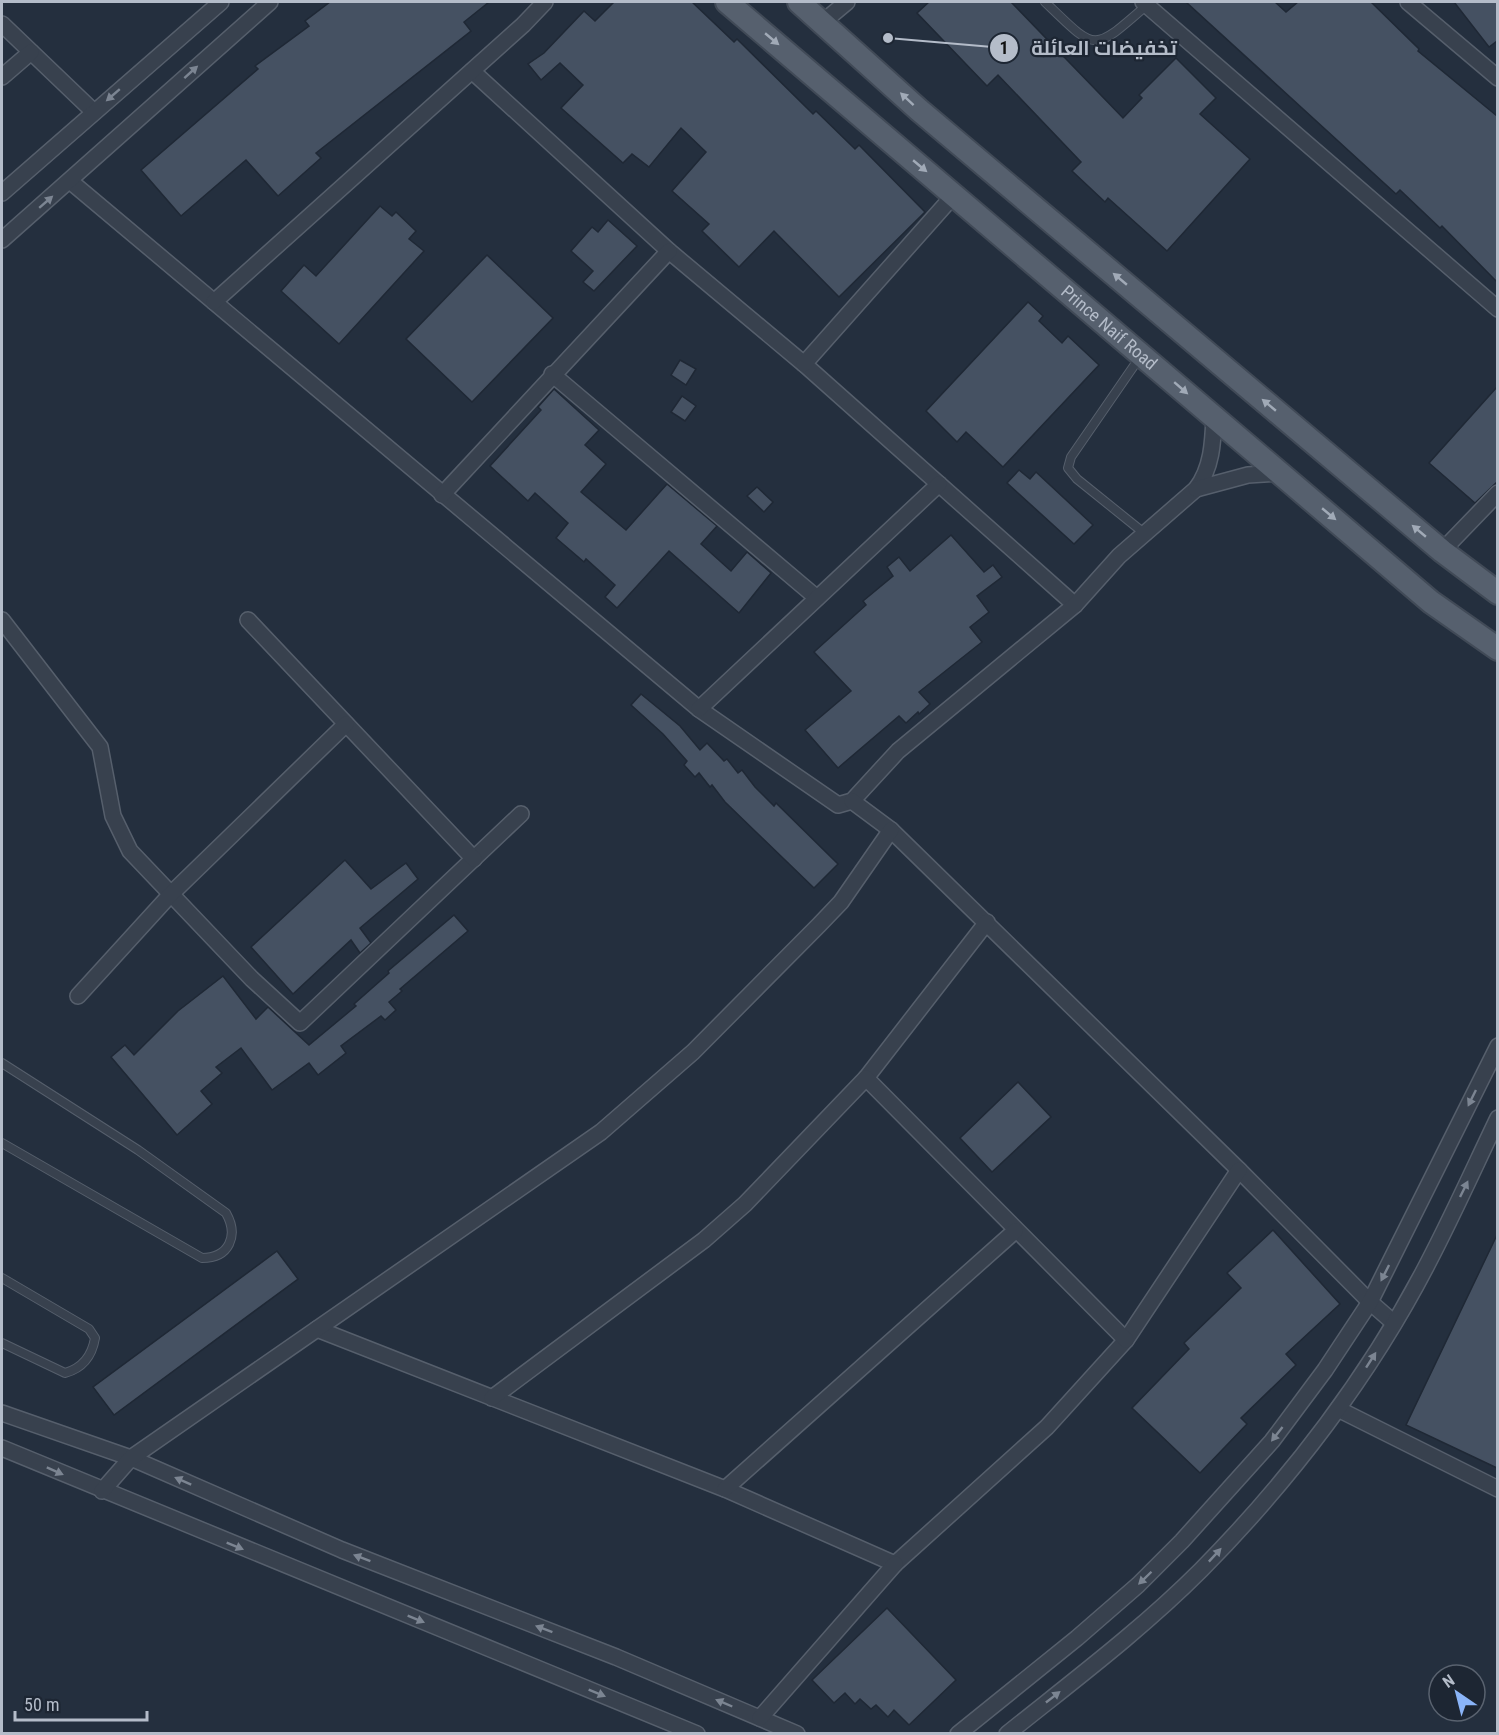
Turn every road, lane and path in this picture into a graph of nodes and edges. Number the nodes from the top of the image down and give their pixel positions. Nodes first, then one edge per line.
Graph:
1 (221, 2) edge
2 (270, 2) edge
3 (545, 2) edge
4 (728, 2) edge
5 (799, 2) edge
6 (847, 2) edge
7 (1045, 2) edge
8 (1147, 3) edge
9 (1416, 4) edge
10 (823, 22) junction
11 (2, 24) edge
12 (31, 52) junction
13 (472, 71) junction
14 (2, 77) edge
15 (1497, 78) edge
16 (94, 112) junction
17 (70, 181) junction
18 (2, 194) edge
19 (954, 195) junction
20 (2, 240) edge
21 (669, 251) junction
22 (214, 302) junction
23 (1497, 309) edge
24 (1142, 355) junction
25 (804, 364) junction
26 (552, 374) junction
27 (1214, 417) junction
28 (1280, 473) junction
29 (939, 484) junction
30 (1196, 489) junction
31 (1497, 493) edge
32 (442, 495) junction
33 (1144, 533) junction
34 (1442, 550) junction
35 (1497, 593) edge
36 (818, 598) junction
37 (1075, 605) junction
38 (2, 620) edge
39 (248, 620) dead end
40 (1497, 649) edge
41 (699, 709) junction
42 (346, 723) junction
43 (852, 801) junction
44 (521, 814) dead end
45 (891, 830) junction
46 (474, 859) junction
47 (171, 894) junction
48 (987, 922) junction
49 (78, 996) dead end
50 (1497, 1046) edge
51 (2, 1063) edge
52 (866, 1078) junction
53 (1496, 1128) edge
54 (2, 1143) edge
55 (1239, 1170) junction
56 (1016, 1231) junction
57 (2, 1278) edge
58 (1370, 1302) junction
59 (1394, 1323) junction
60 (317, 1329) junction
61 (1126, 1340) junction
62 (2, 1343) edge
63 (492, 1398) junction
64 (1338, 1408) junction
65 (2, 1413) edge
66 (2, 1448) edge
67 (132, 1458) junction
68 (725, 1489) junction
69 (1497, 1489) edge
70 (102, 1491) junction
71 (895, 1564) junction
72 (760, 1718) junction
73 (697, 1734) edge
74 (797, 1734) edge
75 (958, 1734) edge
76 (1007, 1734) edge

1 -> 16 street
17 -> 2 street
3 - 13 street
4 -> 19 main road, Prince Naif Road
5 - 10 main road
6 - 10 street
7 - 8 lane
8 - 23 street
9 - 15 street
34 -> 10 main road
11 - 12 street
12 - 14 street
12 - 16 street
13 - 21 street
13 - 22 street
16 - 18 street
20 -> 17 street
17 - 22 street
19 - 24 main road, Prince Naif Road
19 - 25 street
21 - 25 street
21 - 26 street
22 - 32 street
24 -> 27 main road, Prince Naif Road
24 - 33 lane
25 - 29 street
26 - 32 street
26 - 36 street
27 - 28 main road, Prince Naif Road
27 - 30 street
28 - 30 street
28 -> 40 main road, Prince Naif Road
29 - 36 street
29 - 37 street
30 - 33 street
31 - 34 street
32 - 41 street
33 - 37 street
34 - 35 main road
36 - 41 street
37 - 43 street
38 - 47 street
39 - 42 street
41 - 43 street
42 - 46 street
42 - 47 street
43 - 45 street
44 - 46 street
45 - 48 street
45 - 60 street
46 - 47 street
47 - 49 street
48 - 52 street
48 - 55 street
50 -> 58 street
51 - 54 lane
52 - 56 street
52 - 63 street
59 -> 53 street
55 - 58 street
55 - 61 street
56 - 61 street
56 - 68 street
57 - 62 lane
58 - 59 street
58 -> 75 street
64 -> 59 street
60 - 63 street
60 - 67 street
61 - 71 street
63 - 68 street
64 - 69 street
76 -> 64 street
65 - 67 street
66 -> 70 street
67 - 70 street
72 -> 67 street
68 - 71 street
70 -> 73 street
71 - 72 street
72 - 74 street

